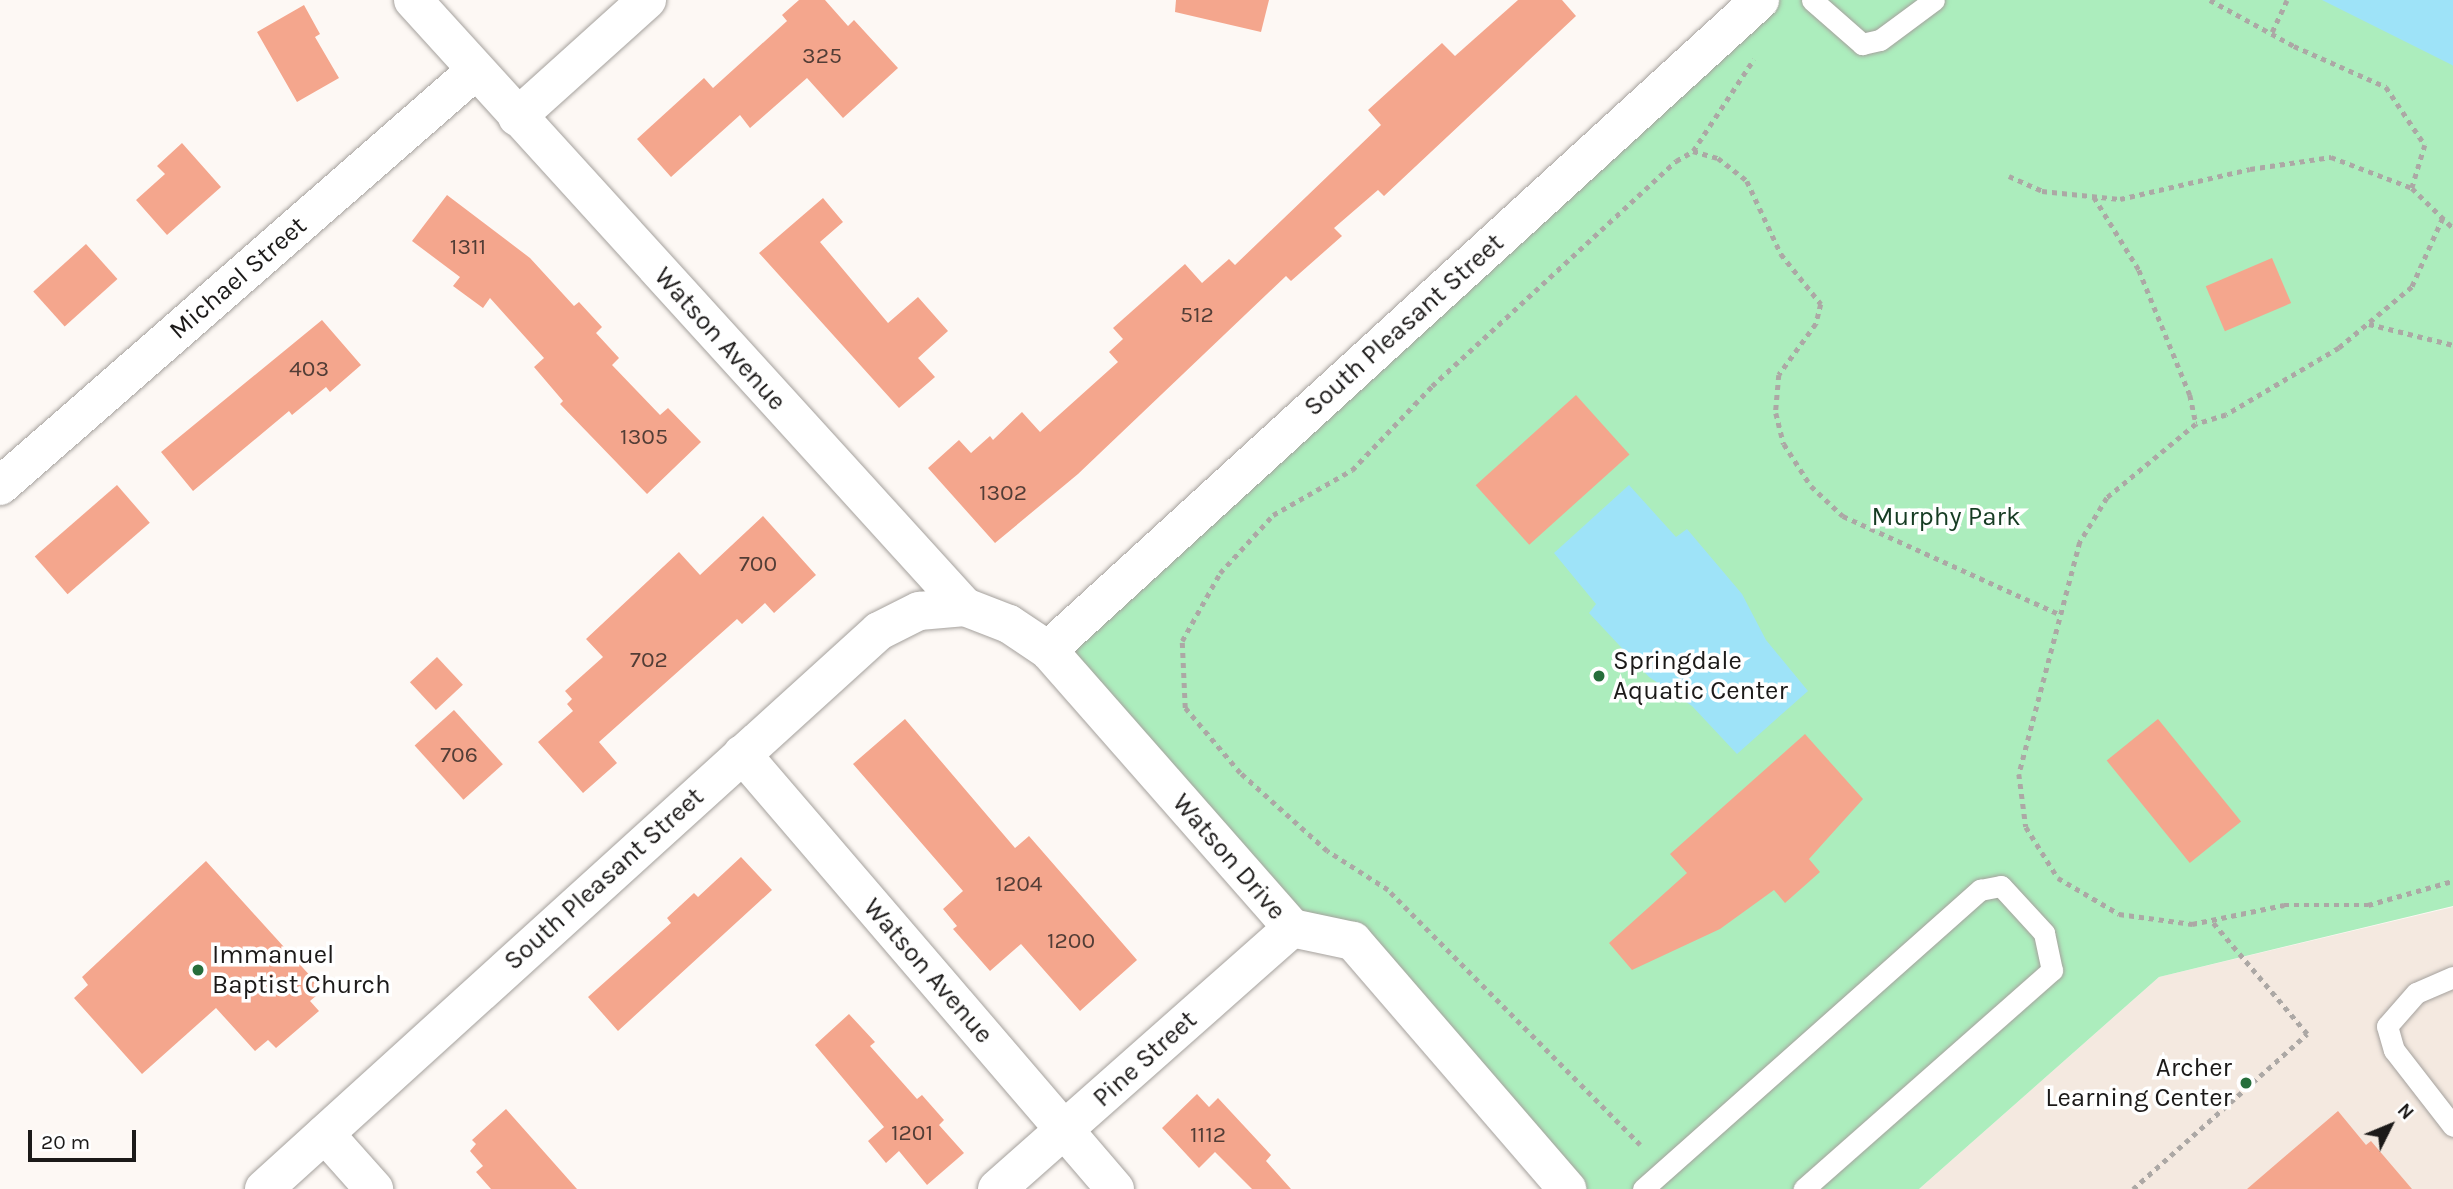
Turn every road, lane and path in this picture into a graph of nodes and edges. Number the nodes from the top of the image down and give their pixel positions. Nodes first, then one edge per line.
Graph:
1 (413, 0) edge
2 (647, 0) edge
3 (1760, 0) edge
4 (1812, 0) edge
5 (1934, 0) edge
6 (2210, 0) edge
7 (2287, 0) edge
8 (2272, 32) junction
9 (1757, 55) dead end
10 (475, 71) junction
11 (517, 117) junction
12 (1693, 151) junction
13 (2009, 176) dead end
14 (2412, 188) junction
15 (2093, 196) junction
16 (2443, 218) junction
17 (2453, 228) edge
18 (2368, 324) junction
19 (2453, 345) edge
20 (2196, 424) junction
21 (0, 486) edge
22 (965, 607) junction
23 (2061, 615) junction
24 (1048, 650) junction
25 (742, 754) junction
26 (2453, 881) edge
27 (2211, 921) junction
28 (1292, 928) junction
29 (2453, 977) edge
30 (2453, 1126) edge
31 (1064, 1130) junction
32 (325, 1134) junction
33 (1640, 1145) dead end
34 (264, 1189) edge
35 (374, 1189) edge
36 (997, 1189) edge
37 (1115, 1189) edge
38 (1567, 1189) edge
39 (1643, 1189) edge
40 (1804, 1189) edge
41 (2133, 1189) edge

1 - 10 street, Watson Avenue
2 - 11 street
3 - 24 street, South Pleasant Street
4 - 5 lane
6 - 8 path
7 - 8 path
8 - 14 path
9 - 12 path
10 - 11 street, Watson Avenue
10 - 21 street, Michael Street
11 - 22 street, Watson Avenue
12 - 23 path
12 - 33 path
13 - 15 path
14 - 15 path
14 - 16 path
15 - 20 path
16 - 17 path
16 - 18 path
18 - 19 path
18 - 20 path
20 - 23 path
22 - 24 street, Watson Avenue
22 - 25 street, South Pleasant Street
23 - 27 path
24 - 28 street, Watson Drive
25 - 31 street, Watson Avenue
25 - 32 street, South Pleasant Street
26 - 27 path
27 - 41 path
28 - 31 street, Pine Street
28 - 38 street, Watson Drive
29 - 30 lane
31 - 36 street, Pine Street
31 - 37 street, Watson Avenue
32 - 34 street, South Pleasant Street
32 - 35 street
39 - 40 lane

